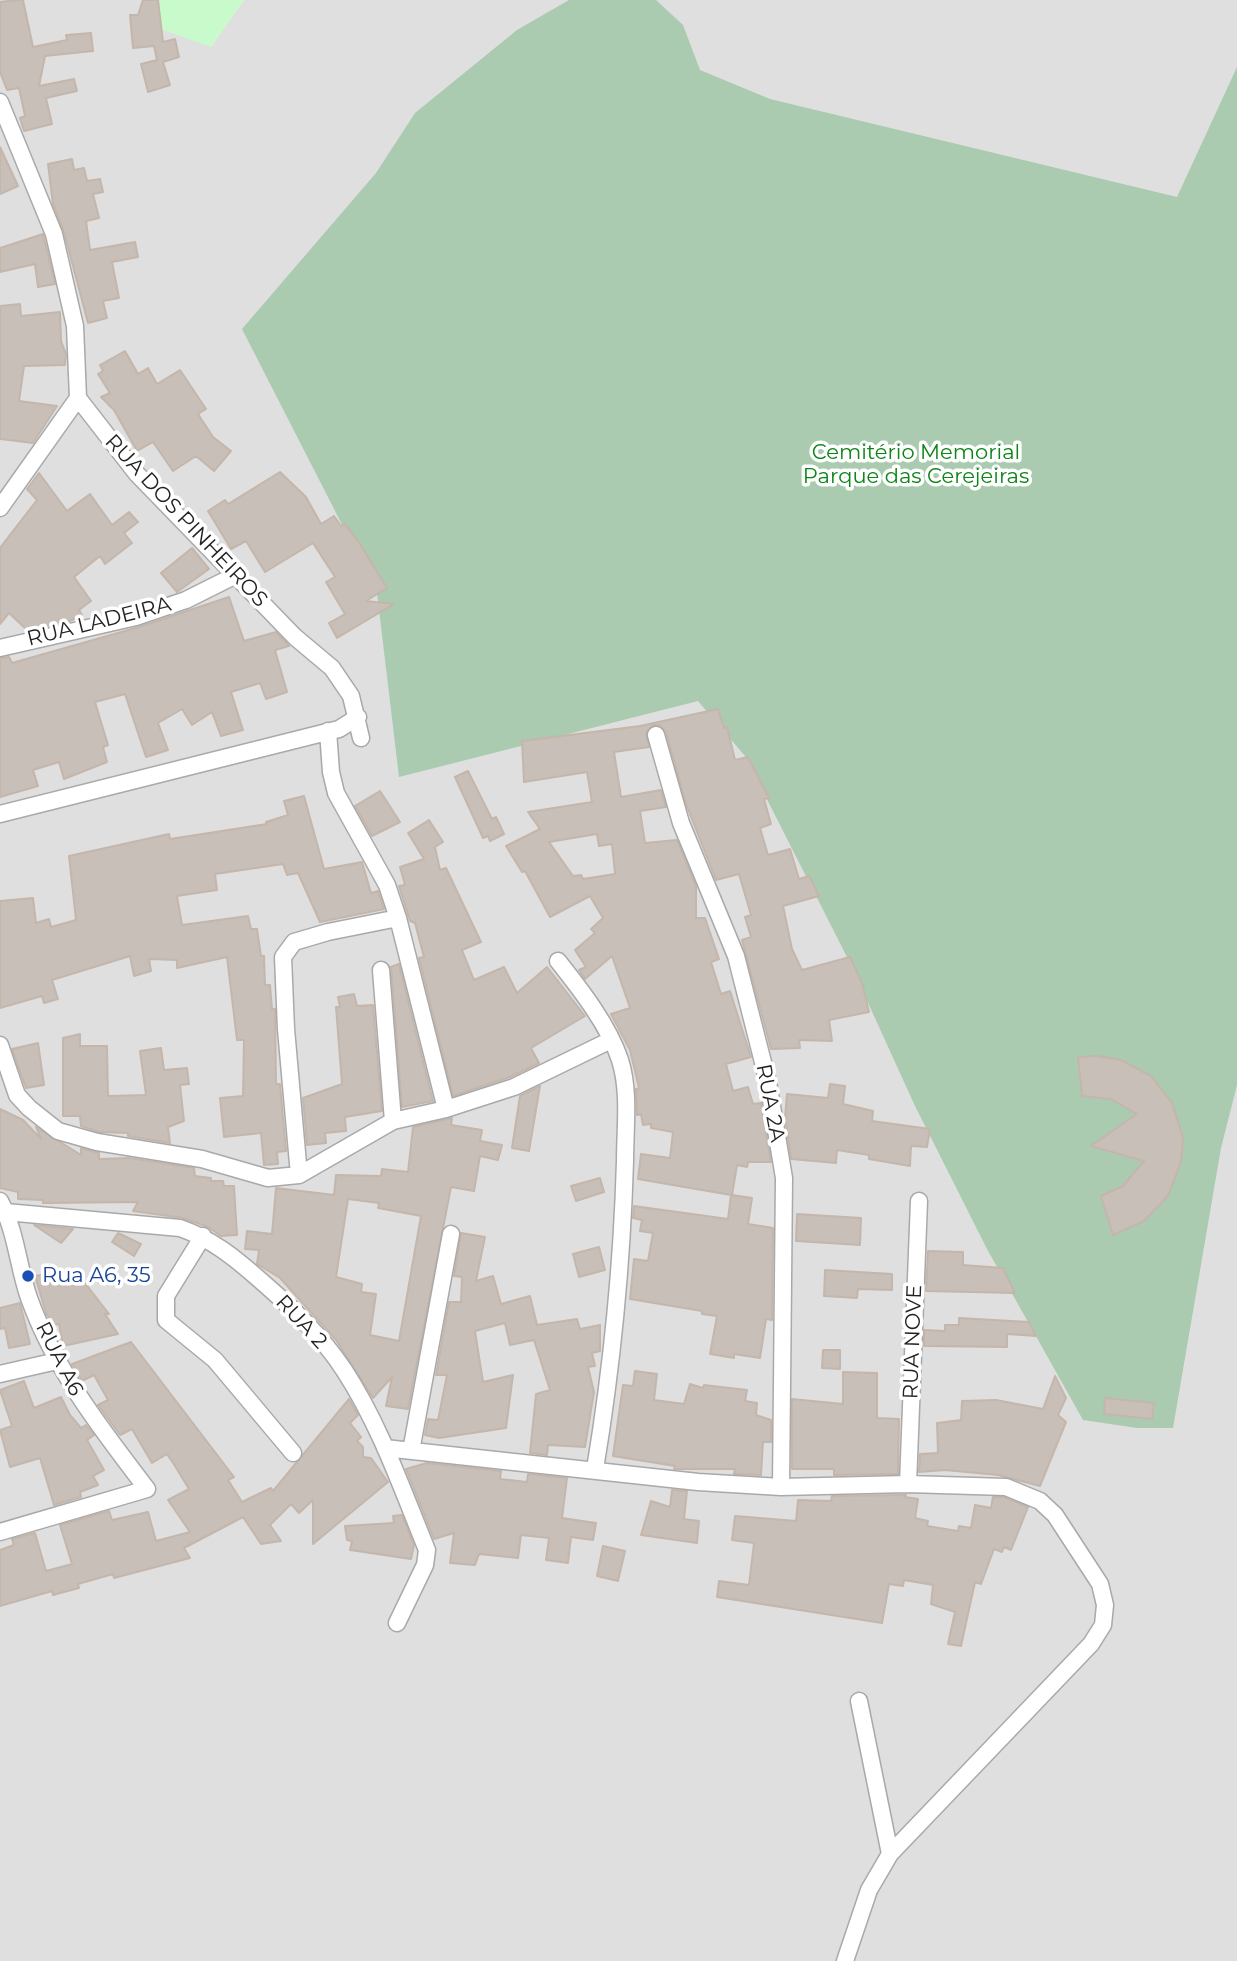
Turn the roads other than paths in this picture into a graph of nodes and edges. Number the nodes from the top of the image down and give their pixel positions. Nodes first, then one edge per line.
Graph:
1 (0, 102) edge
2 (78, 398) junction
3 (0, 508) edge
4 (234, 576) junction
5 (0, 648) edge
6 (358, 717) junction
7 (334, 730) junction
8 (656, 735) dead end
9 (0, 814) edge
10 (398, 918) junction
11 (558, 961) dead end
12 (381, 970) dead end
13 (611, 1040) junction
14 (0, 1045) edge
15 (446, 1109) junction
16 (393, 1121) junction
17 (299, 1175) junction
18 (919, 1201) dead end
19 (3, 1206) edge
20 (6, 1234) edge
21 (451, 1234) dead end
22 (203, 1236) junction
23 (57, 1361) junction
24 (0, 1374) edge
25 (385, 1448) junction
26 (411, 1451) junction
27 (293, 1453) dead end
28 (594, 1469) junction
29 (908, 1484) junction
30 (781, 1488) junction
31 (0, 1532) edge
32 (397, 1623) dead end
33 (859, 1701) dead end
34 (890, 1854) junction
35 (845, 1961) edge

1 - 2 street
2 - 3 street
2 - 4 street, RUA DOS PINHEIROS
4 - 5 street, RUA LADEIRA
4 - 6 street, RUA DOS PINHEIROS
6 - 7 street
6 - 7 street, RUA DOS PINHEIROS
7 - 9 street
7 - 10 street
8 - 30 street, RUA 2A
10 - 15 street
10 - 17 street
11 - 13 street
12 - 16 street
13 - 15 street
13 - 28 street
14 - 17 street
15 - 16 street
16 - 17 street
18 - 29 street, RUA NOVE
19 - 20 street, RUA A6
19 - 22 street, RUA 2
20 - 23 street, RUA A6
21 - 26 street
22 - 25 street, RUA 2
22 - 27 street
23 - 24 street
23 - 31 street, RUA A6
25 - 26 street
25 - 32 street, RUA 2
26 - 28 street
28 - 30 street
29 - 30 street
29 - 34 street
33 - 34 street
34 - 35 street

